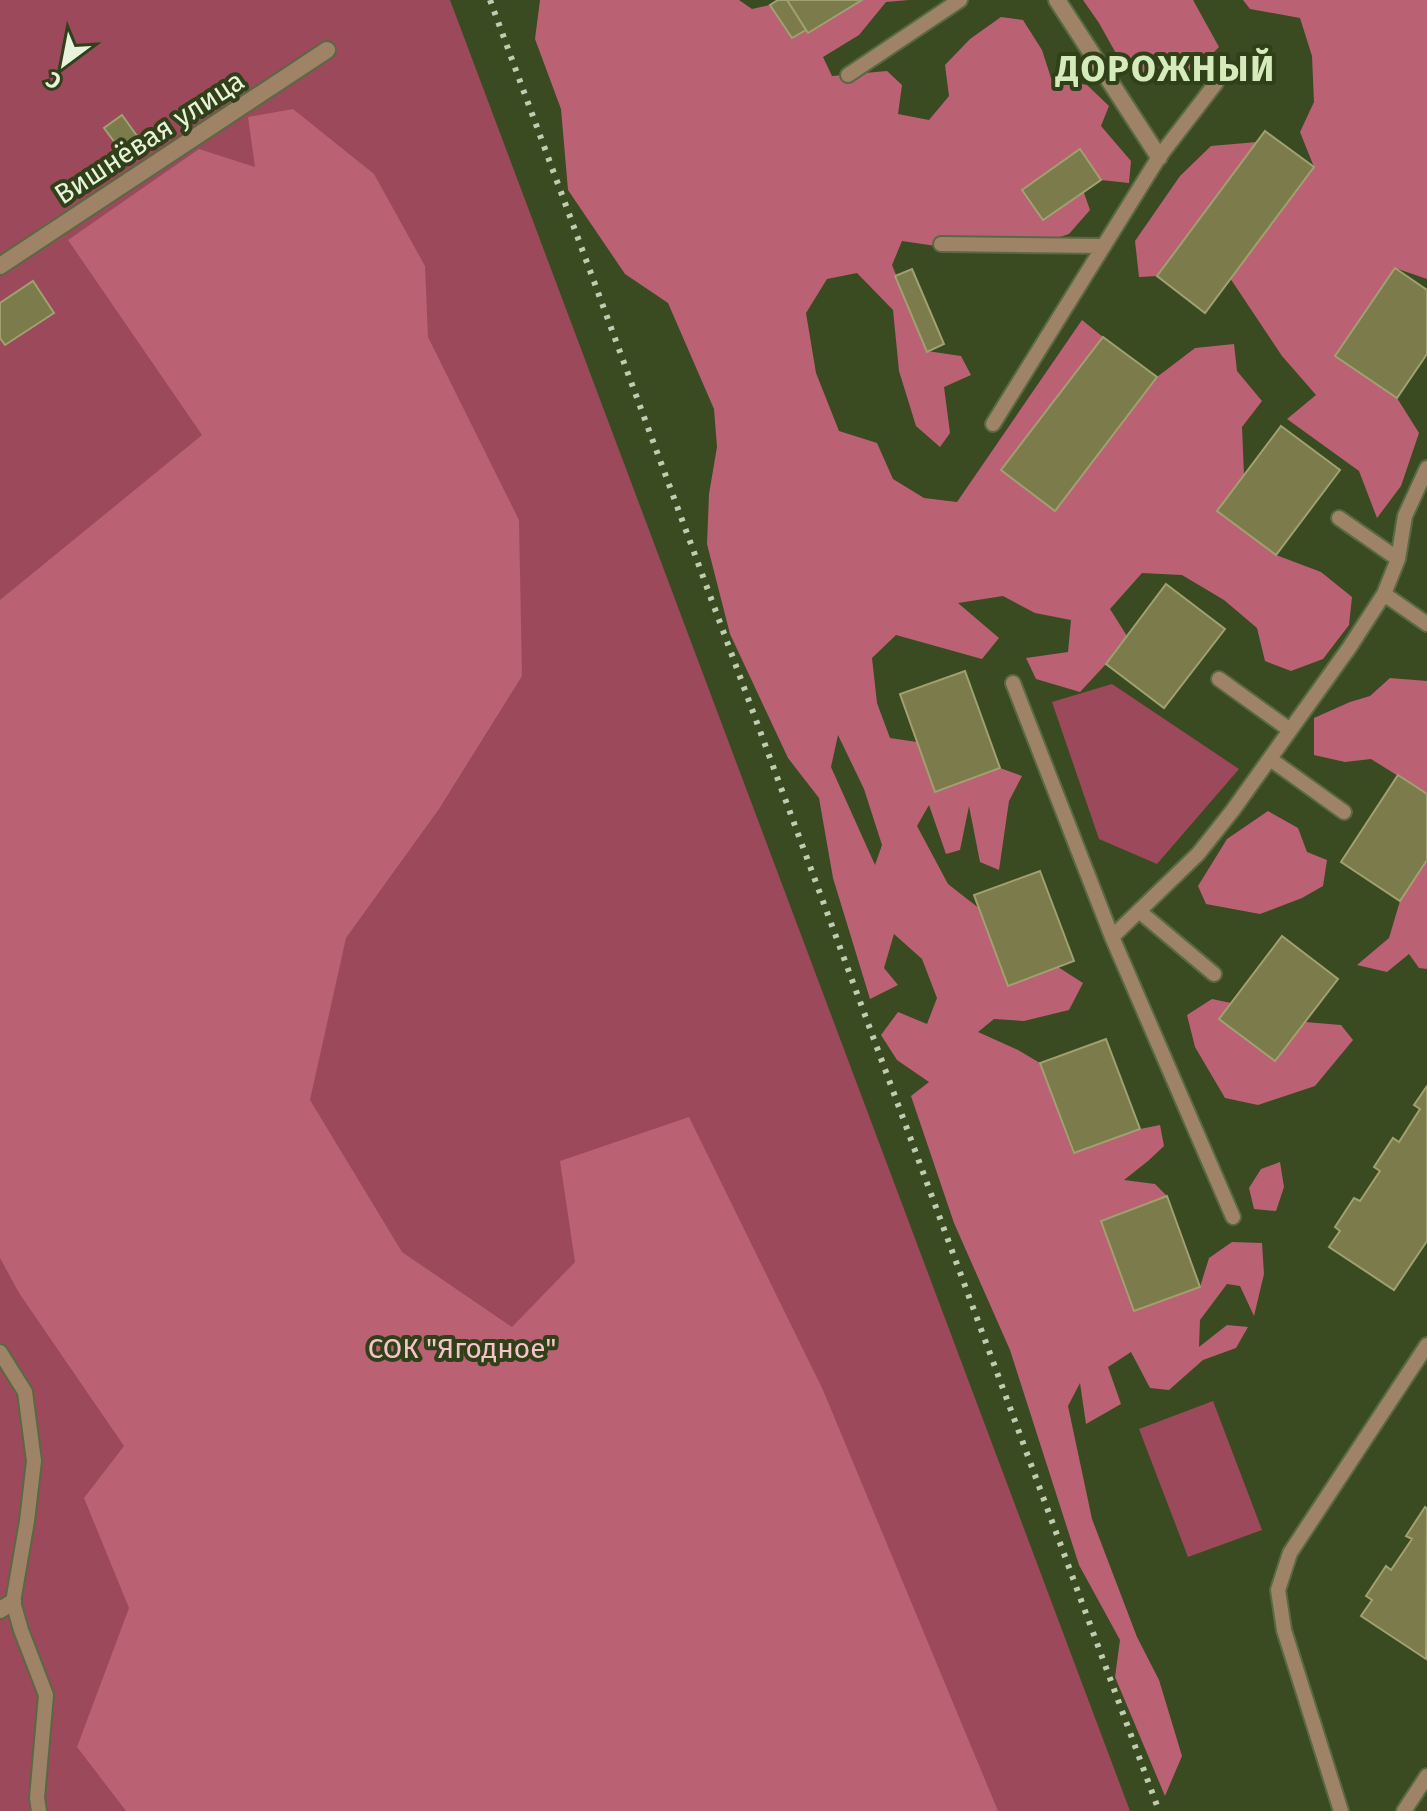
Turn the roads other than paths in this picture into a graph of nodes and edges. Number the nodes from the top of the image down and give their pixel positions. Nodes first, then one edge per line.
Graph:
1 (960, 0) edge
2 (1057, 0) edge
3 (327, 50) dead end
4 (848, 75) dead end
5 (1216, 83) dead end
6 (1159, 157) junction
7 (941, 244) dead end
8 (1104, 246) junction
9 (0, 266) edge
10 (993, 424) dead end
11 (1427, 468) edge
12 (1339, 518) dead end
13 (1398, 559) junction
14 (1384, 594) junction
15 (1427, 624) edge
16 (1219, 679) dead end
17 (1013, 683) dead end
18 (1290, 730) junction
19 (1270, 759) junction
20 (1344, 812) dead end
21 (1139, 911) junction
22 (1112, 937) junction
23 (1214, 974) dead end
24 (1233, 1217) dead end
25 (1427, 1345) edge
26 (0, 1352) edge
27 (6, 1606) edge
28 (1427, 1776) edge
29 (39, 1811) edge
30 (1341, 1811) edge
31 (1404, 1811) edge

1 - 4 lane
2 - 6 street
3 - 9 street, Вишнёвая улица
5 - 6 lane
6 - 8 lane
7 - 8 lane
8 - 10 lane
11 - 13 lane
12 - 13 lane
13 - 14 lane
14 - 15 lane
14 - 18 lane
16 - 18 lane
17 - 22 lane
18 - 19 lane
19 - 20 lane
19 - 21 lane
21 - 22 lane
21 - 23 lane
22 - 24 lane
25 - 30 lane
26 - 27 lane
27 - 29 lane
28 - 31 lane

